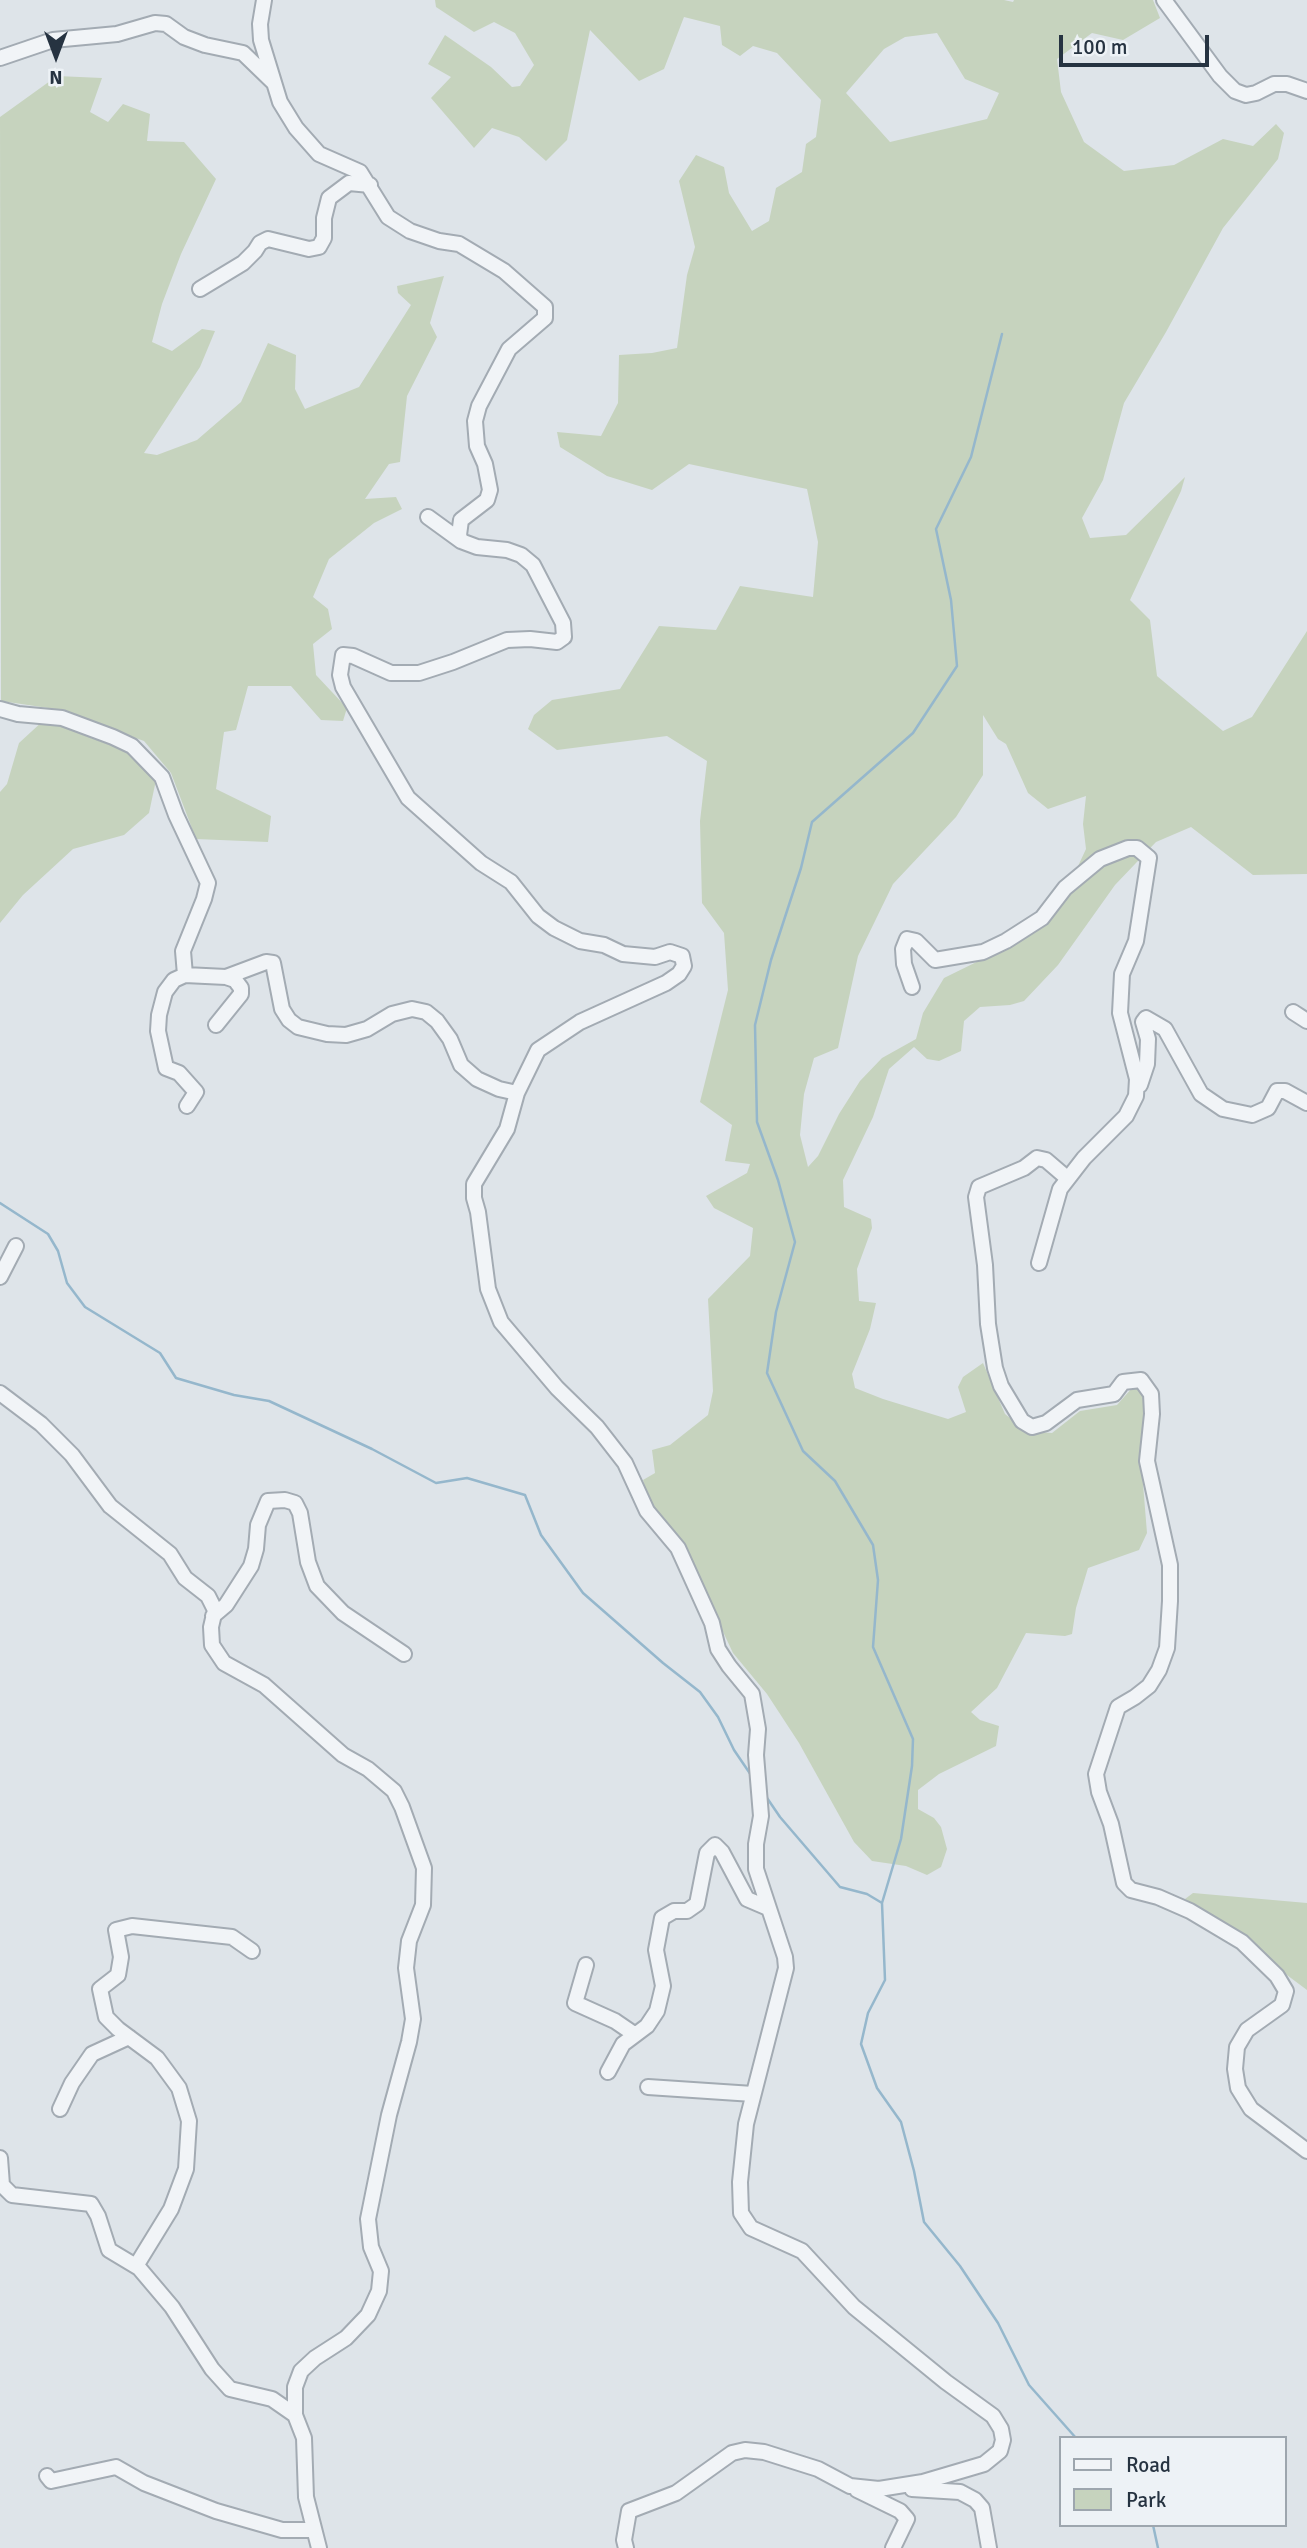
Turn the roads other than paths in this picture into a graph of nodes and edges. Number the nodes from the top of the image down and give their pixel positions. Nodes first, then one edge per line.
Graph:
1 (264, 0) edge
2 (1164, 0) edge
3 (0, 58) edge
4 (274, 83) junction
5 (1307, 90) edge
6 (370, 185) junction
7 (200, 289) dead end
8 (428, 517) dead end
9 (461, 541) junction
10 (0, 709) edge
11 (185, 975) junction
12 (226, 976) junction
13 (912, 987) dead end
14 (1293, 1012) dead end
15 (1307, 1021) edge
16 (216, 1025) dead end
17 (517, 1093) junction
18 (1136, 1096) junction
19 (1307, 1103) edge
20 (187, 1106) dead end
21 (1067, 1178) junction
22 (16, 1246) dead end
23 (1039, 1263) dead end
24 (0, 1277) edge
25 (0, 1394) edge
26 (213, 1616) junction
27 (404, 1654) dead end
28 (768, 1908) junction
29 (252, 1951) dead end
30 (586, 1965) dead end
31 (634, 2035) junction
32 (129, 2037) junction
33 (608, 2072) dead end
34 (648, 2087) dead end
35 (753, 2094) junction
36 (60, 2109) dead end
37 (1307, 2151) edge
38 (0, 2158) edge
39 (136, 2266) junction
40 (295, 2415) junction
41 (47, 2476) dead end
42 (850, 2487) junction
43 (890, 2487) junction
44 (312, 2530) junction
45 (319, 2548) edge
46 (626, 2548) edge
47 (893, 2548) edge
48 (989, 2548) edge

1 - 4 street
2 - 5 street
3 - 4 street
4 - 6 street
6 - 7 street
6 - 9 street
8 - 9 street
9 - 17 street
10 - 11 street
11 - 12 street
11 - 20 street
12 - 16 street
12 - 17 street
13 - 18 street
14 - 15 street
17 - 28 street
18 - 19 street
18 - 21 street
21 - 23 street
21 - 37 street
22 - 24 street
25 - 26 street
26 - 27 street
26 - 40 street
28 - 31 street
28 - 35 street
29 - 32 street
30 - 31 street
31 - 33 street
32 - 36 street
32 - 39 street
34 - 35 street
35 - 43 street
38 - 39 street
39 - 40 street
40 - 44 street
41 - 44 street
42 - 43 street
42 - 46 street
42 - 47 street
43 - 48 street
44 - 45 street

